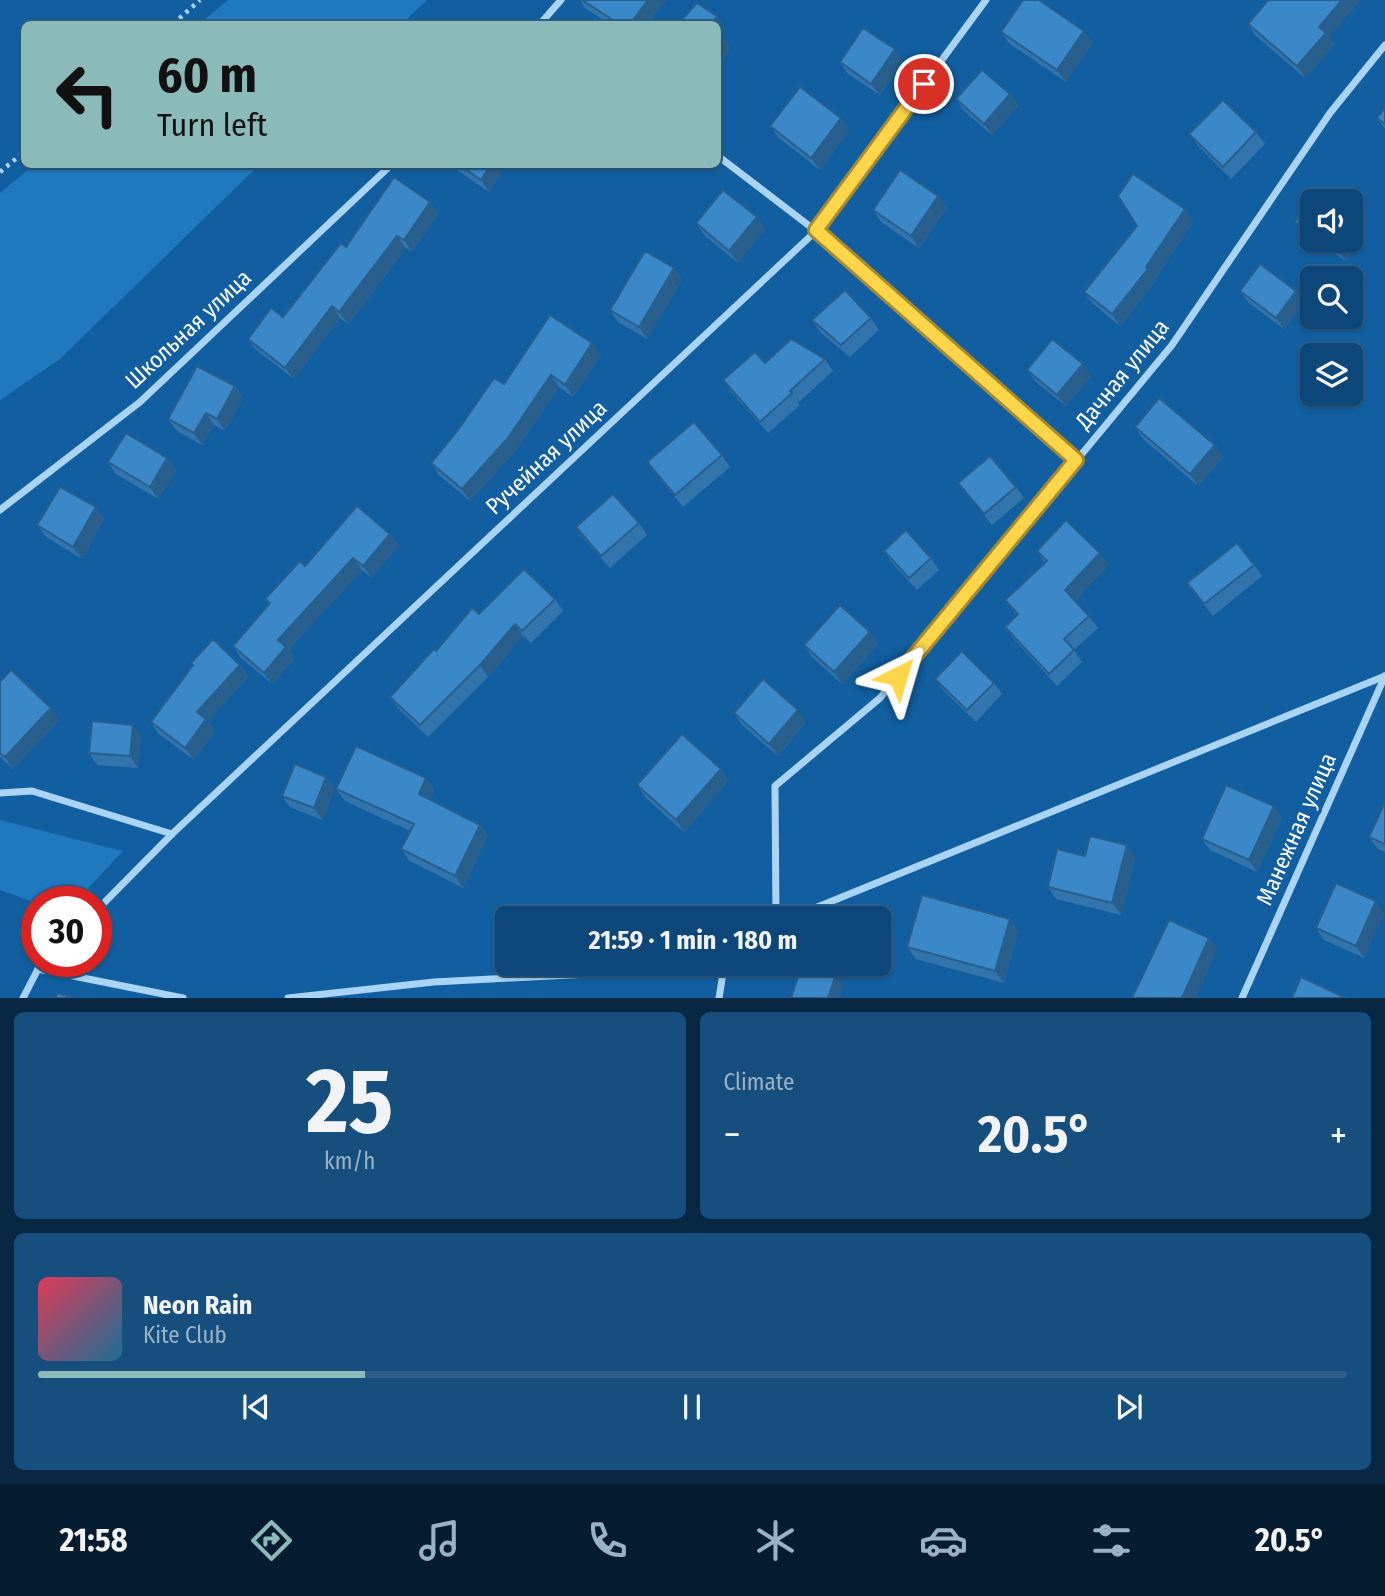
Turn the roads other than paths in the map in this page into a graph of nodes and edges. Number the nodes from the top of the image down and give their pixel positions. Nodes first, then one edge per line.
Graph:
1 (561, 0) edge
2 (986, 0) edge
3 (545, 21) edge
4 (1385, 45) edge
5 (721, 158) edge
6 (388, 168) edge
7 (816, 230) junction
8 (1076, 460) junction
9 (0, 510) edge
10 (1385, 676) edge
11 (0, 793) edge
12 (172, 834) junction
13 (112, 895) edge
14 (776, 906) edge
15 (820, 906) edge
16 (544, 976) edge
17 (724, 976) edge
18 (34, 977) edge
19 (78, 977) edge
20 (23, 998) edge
21 (183, 998) edge
22 (288, 998) edge
23 (719, 998) edge
24 (1242, 998) edge

1 - 3 street
2 - 7 street, Ручейная улица
4 - 8 street, Дачная улица
5 - 7 street
6 - 9 street, Школьная улица
7 - 8 street
7 - 12 street, Ручейная улица
8 - 14 street, Дачная улица
10 - 15 street
10 - 24 street, Манежная улица
11 - 12 street
12 - 13 street, Ручейная улица
16 - 22 street
17 - 23 street
18 - 20 street
19 - 21 street

